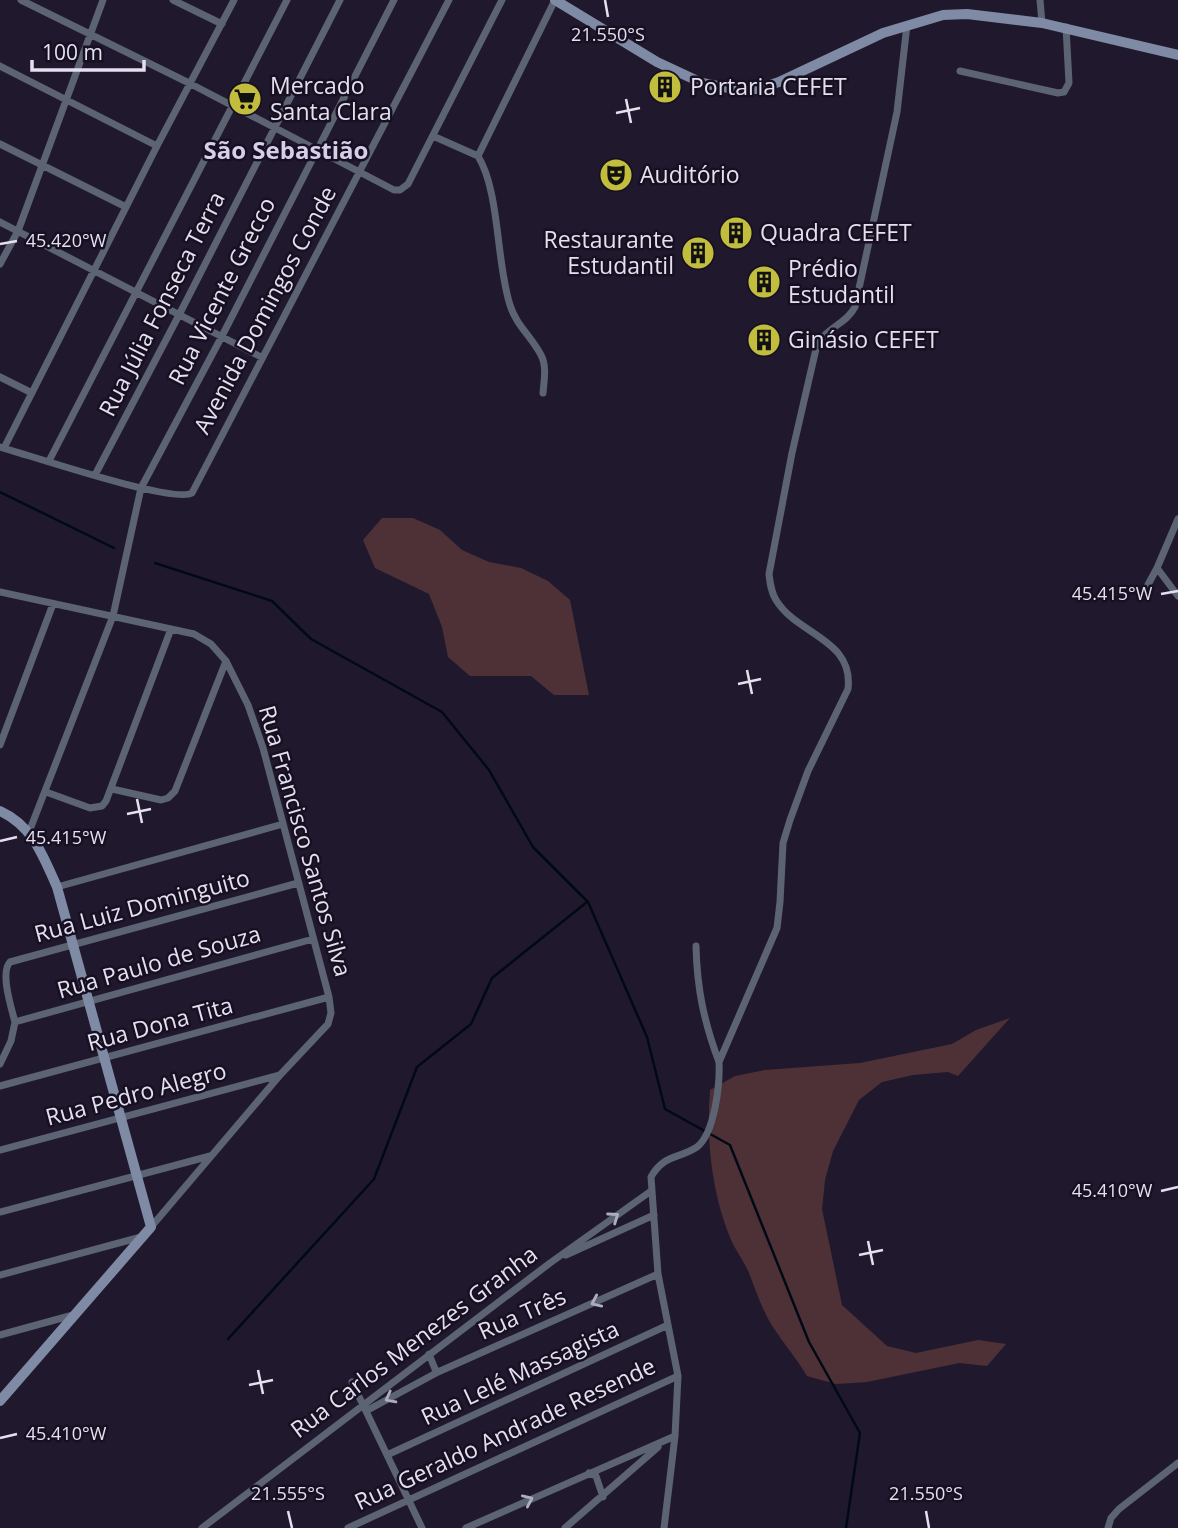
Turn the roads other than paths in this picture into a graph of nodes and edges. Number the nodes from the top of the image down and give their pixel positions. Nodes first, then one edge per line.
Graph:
1 (21, 0) edge
2 (103, 0) edge
3 (173, 0) edge
4 (233, 0) edge
5 (287, 0) edge
6 (340, 0) edge
7 (394, 0) edge
8 (449, 0) edge
9 (502, 0) edge
10 (555, 0) edge
11 (566, 0) edge
12 (1040, 0) edge
13 (1042, 23) junction
14 (222, 24) junction
15 (907, 25) junction
16 (1066, 27) junction
17 (90, 35) junction
18 (624, 40) junction
19 (1178, 55) edge
20 (0, 66) edge
21 (960, 71) dead end
22 (189, 83) junction
23 (65, 101) junction
24 (232, 106) junction
25 (274, 129) junction
26 (433, 136) junction
27 (0, 144) edge
28 (157, 146) junction
29 (317, 150) junction
30 (478, 156) junction
31 (42, 165) junction
32 (359, 172) junction
33 (126, 207) junction
34 (0, 222) edge
35 (18, 231) junction
36 (0, 264) edge
37 (94, 271) junction
38 (136, 292) junction
39 (179, 315) junction
40 (222, 336) junction
41 (261, 357) junction
42 (0, 377) edge
43 (32, 393) junction
44 (543, 393) dead end
45 (2, 447) edge
46 (49, 461) junction
47 (95, 475) junction
48 (141, 488) junction
49 (1178, 519) edge
50 (1157, 568) junction
51 (0, 593) edge
52 (1143, 594) dead end
53 (1178, 596) edge
54 (52, 604) junction
55 (113, 616) junction
56 (171, 629) junction
57 (226, 661) junction
58 (0, 745) edge
59 (112, 789) junction
60 (46, 792) junction
61 (0, 811) edge
62 (283, 824) junction
63 (29, 832) junction
64 (298, 883) junction
65 (57, 887) junction
66 (313, 939) junction
67 (72, 944) junction
68 (696, 946) dead end
69 (329, 997) junction
70 (89, 1002) junction
71 (15, 1022) junction
72 (104, 1059) junction
73 (719, 1062) junction
74 (0, 1064) edge
75 (282, 1074) junction
76 (0, 1086) edge
77 (122, 1119) junction
78 (0, 1150) edge
79 (211, 1156) junction
80 (135, 1175) junction
81 (651, 1191) junction
82 (0, 1212) edge
83 (654, 1215) junction
84 (149, 1221) junction
85 (143, 1236) junction
86 (550, 1262) junction
87 (659, 1274) junction
88 (0, 1275) edge
89 (74, 1314) junction
90 (668, 1325) junction
91 (0, 1335) edge
92 (429, 1354) junction
93 (439, 1372) junction
94 (678, 1376) junction
95 (352, 1382) dead end
96 (1, 1399) edge
97 (364, 1408) junction
98 (675, 1436) junction
99 (661, 1444) junction
100 (387, 1455) junction
101 (1178, 1463) edge
102 (588, 1473) junction
103 (603, 1497) junction
104 (410, 1500) junction
105 (206, 1527) edge
106 (348, 1528) edge
107 (422, 1528) edge
108 (466, 1528) edge
109 (565, 1528) edge
110 (664, 1528) edge
111 (1108, 1528) edge

1 - 17 street
2 - 17 street
3 - 14 street
4 - 14 street
5 - 24 street
6 - 25 street, Rua Júlia Fonseca Terra
7 - 29 street, Rua Vicente Grecco
8 - 32 street, Avenida Domingos Conde
9 - 26 street
10 - 18 main road
10 - 30 street
11 - 18 main road
12 - 13 street
13 - 15 main road
13 - 16 main road
14 - 22 street
15 - 18 main road
15 - 73 street
16 - 19 main road
16 - 21 street
17 - 22 street
17 - 23 street
20 - 23 street
22 - 24 street
22 - 28 street
23 - 28 street
23 - 31 street
24 - 25 street
24 - 38 street
25 - 29 street
25 - 39 street, Rua Júlia Fonseca Terra
26 - 30 street
26 - 32 street
27 - 31 street
28 - 33 street
29 - 32 street
29 - 40 street, Rua Vicente Grecco
30 - 44 street
31 - 33 street
31 - 35 street
32 - 41 street, Avenida Domingos Conde
33 - 37 street
34 - 35 street
35 - 36 street
35 - 37 street
37 - 38 street
37 - 43 street
38 - 39 street
38 - 46 street
39 - 40 street
39 - 47 street, Rua Júlia Fonseca Terra
40 - 41 street
40 - 48 street, Rua Vicente Grecco
41 - 48 street, Avenida Domingos Conde
42 - 43 street
43 - 45 street
45 - 46 street
46 - 47 street
47 - 48 street
48 - 55 street, Rua Vicente Grecco
49 - 50 street
50 - 52 street
50 - 53 street
51 - 54 street, Rua Francisco Santos Silva
54 - 55 street, Rua Francisco Santos Silva
54 - 58 street
55 - 56 street, Rua Francisco Santos Silva
55 - 60 street, Rua Vicente Grecco
56 - 57 street, Rua Francisco Santos Silva
56 - 59 street
57 - 59 street
57 - 62 street, Rua Francisco Santos Silva
59 - 60 street
60 - 63 street, Rua Vicente Grecco
61 - 63 main road
62 - 64 street, Rua Francisco Santos Silva
62 - 65 street
63 - 65 main road
64 - 66 street, Rua Francisco Santos Silva
64 - 67 street, Rua Luiz Dominguito
65 - 67 main road
66 - 69 street, Rua Francisco Santos Silva
66 - 70 street, Rua Paulo de Souza
67 - 70 main road
67 - 71 street, Rua Luiz Dominguito
68 - 73 street
69 - 72 street, Rua Dona Tita
69 - 75 street, Rua Francisco Santos Silva
70 - 71 street, Rua Paulo de Souza
70 - 72 main road
71 - 74 street
72 - 76 street, Rua Dona Tita
72 - 77 main road
73 - 81 street
75 - 77 street, Rua Pedro Alegro
75 - 79 street
77 - 78 street, Rua Pedro Alegro
77 - 80 main road
79 - 80 street
79 - 84 street
80 - 82 street
80 - 84 main road
81 - 83 street
86 -> 81 street, Rua Carlos Menezes Granha
83 - 86 street
83 - 87 street
84 - 85 main road
85 - 88 street
85 - 89 main road
86 - 92 street, Rua Carlos Menezes Granha
87 - 90 street
87 -> 93 street, Rua Três
89 - 91 street
89 - 96 main road
90 - 94 street
90 - 100 street, Rua Lelé Massagista
92 - 93 street
92 - 97 street, Rua Carlos Menezes Granha
93 -> 97 street, Rua Três
94 - 98 street
94 - 104 street, Rua Geraldo Andrade Resende
95 - 97 street
97 - 100 street
97 - 105 street, Rua Carlos Menezes Granha
98 - 99 street
98 - 110 street
99 - 102 street
99 - 103 street
100 - 104 street
101 - 111 street
102 - 103 street
108 -> 102 street
103 - 109 street
104 - 106 street, Rua Geraldo Andrade Resende
104 - 107 street

